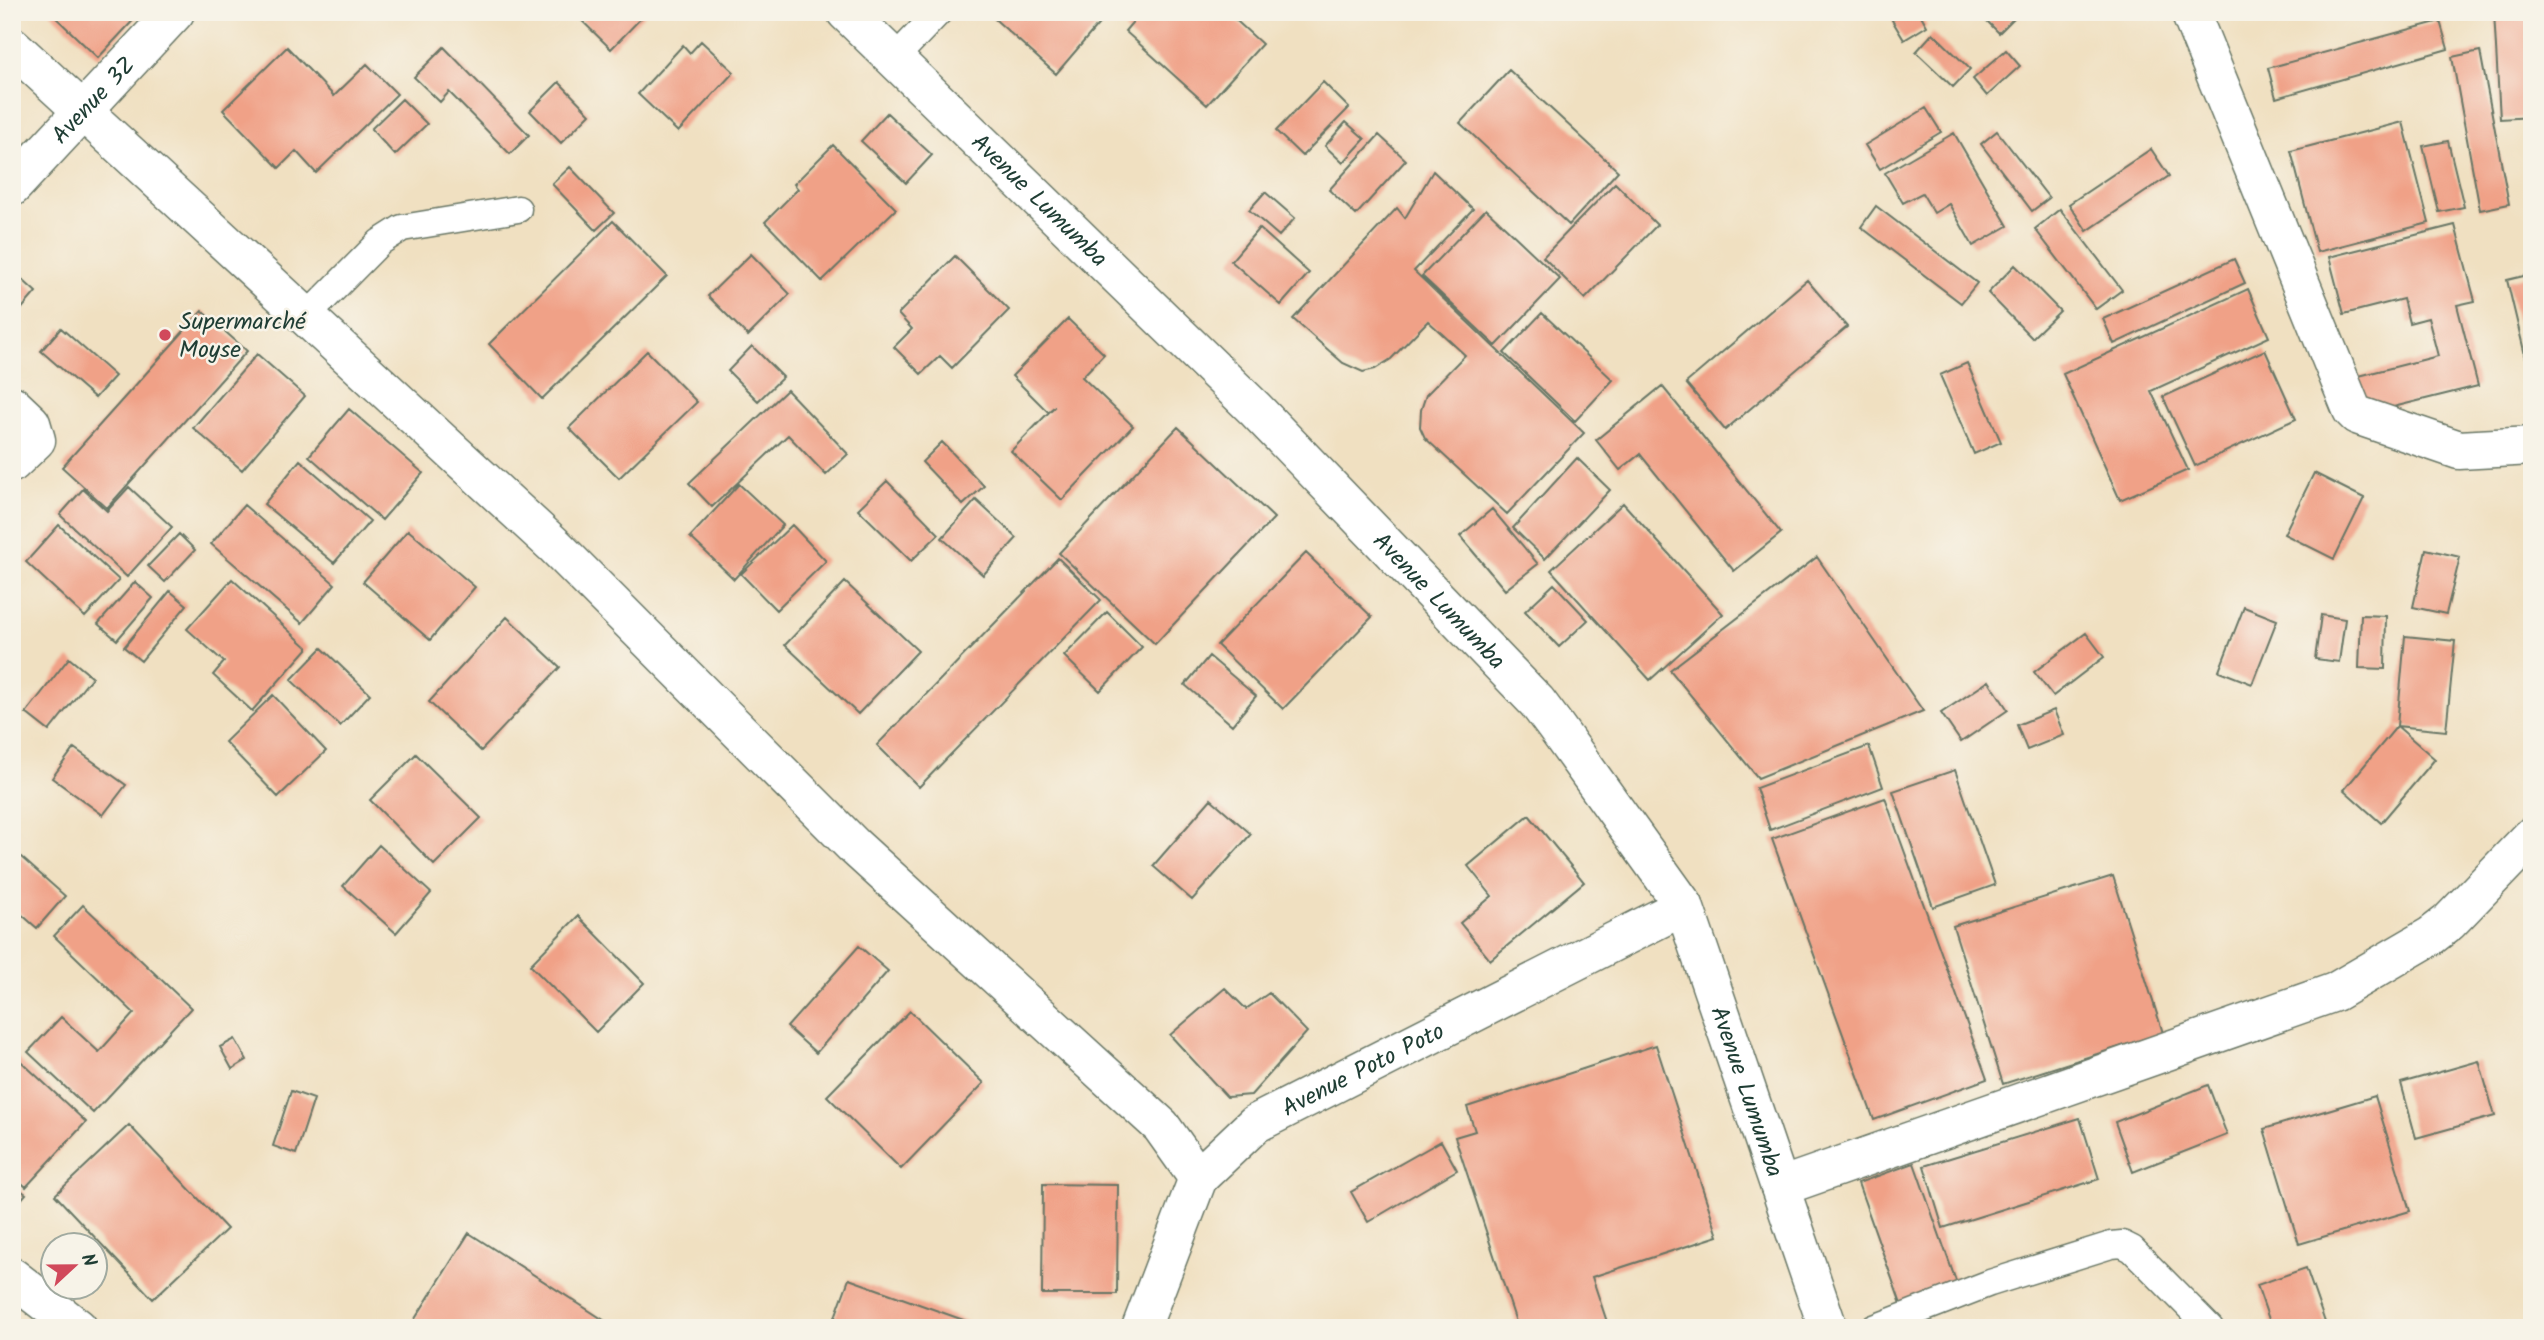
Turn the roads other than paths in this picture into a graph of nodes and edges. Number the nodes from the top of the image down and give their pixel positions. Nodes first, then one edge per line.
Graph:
1 (175, 12) edge
2 (846, 12) edge
3 (939, 12) edge
4 (2190, 12) edge
5 (12, 46) edge
6 (894, 60) junction
7 (83, 112) junction
8 (12, 187) edge
9 (518, 209) dead end
10 (306, 317) junction
11 (12, 405) edge
12 (2532, 446) edge
13 (12, 463) edge
14 (2532, 836) edge
15 (1684, 906) junction
16 (1198, 1178) junction
17 (1780, 1187) junction
18 (12, 1277) edge
19 (78, 1328) edge
20 (1141, 1328) edge
21 (1828, 1328) edge
22 (1874, 1328) edge
23 (2210, 1328) edge

1 - 7 street, Avenue 3Z
2 - 6 street, Avenue Lumumba
3 - 6 lane
4 - 12 street
5 - 7 street
6 - 15 street, Avenue Lumumba
7 - 8 street, Avenue 3Z
7 - 10 street
9 - 10 lane
10 - 16 street
11 - 13 street
14 - 17 street
15 - 16 street, Avenue Poto Poto
15 - 17 street, Avenue Lumumba
16 - 20 street, Avenue Poto Poto
17 - 21 street, Avenue Lumumba
18 - 19 street
22 - 23 lane

